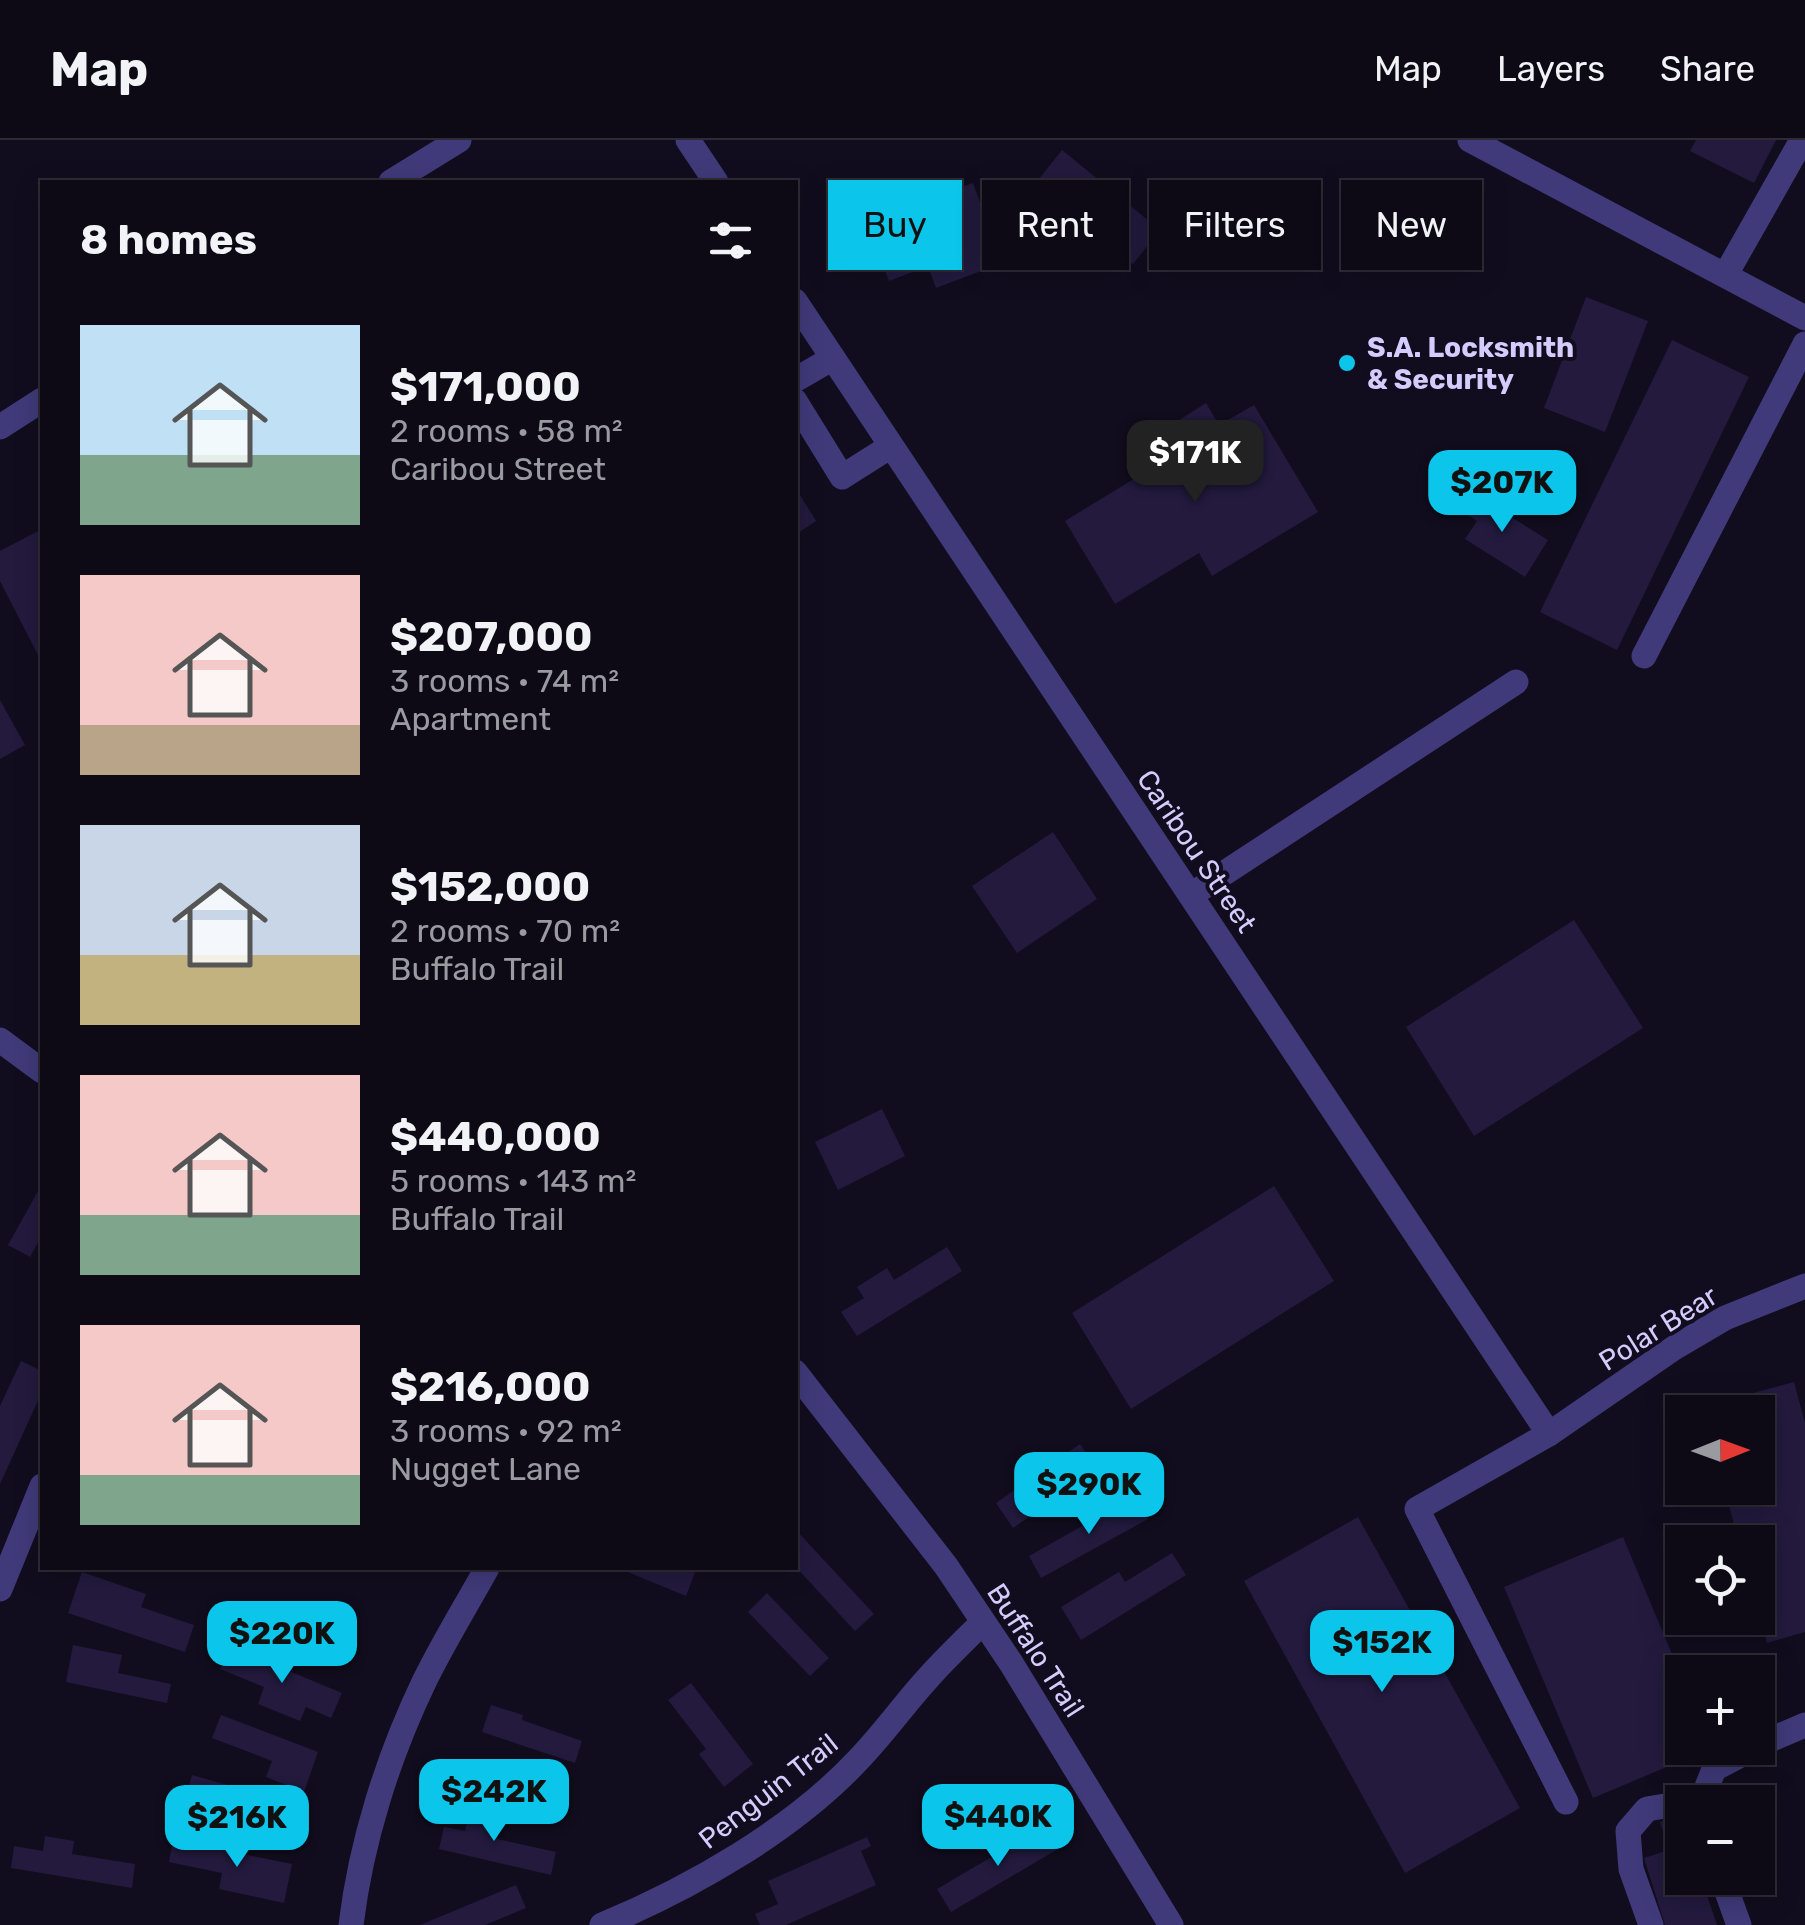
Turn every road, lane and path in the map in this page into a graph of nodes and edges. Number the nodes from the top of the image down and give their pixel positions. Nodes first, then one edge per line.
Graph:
1 (459, 140) edge
2 (688, 140) edge
3 (1470, 140) edge
4 (1802, 140) edge
5 (393, 180) edge
6 (715, 180) edge
7 (1726, 274) junction
8 (798, 306) edge
9 (1805, 318) edge
10 (1805, 344) edge
11 (833, 358) junction
12 (798, 378) edge
13 (40, 401) edge
14 (798, 407) edge
15 (0, 426) edge
16 (891, 446) junction
17 (1644, 656) dead end
18 (1516, 682) dead end
19 (1191, 895) junction
20 (0, 1040) edge
21 (40, 1069) edge
22 (1805, 1286) edge
23 (798, 1376) edge
24 (1550, 1434) junction
25 (40, 1491) edge
26 (486, 1570) edge
27 (0, 1588) edge
28 (983, 1622) junction
29 (1805, 1725) edge
30 (1775, 1738) edge
31 (1721, 1765) edge
32 (1708, 1785) edge
33 (1566, 1802) dead end
34 (1665, 1806) edge
35 (1728, 1895) edge
36 (659, 1915) edge
37 (351, 1925) edge
38 (602, 1925) edge
39 (1171, 1925) edge
40 (1651, 1925) edge
41 (1739, 1925) edge

1 - 5 street
2 - 6 street
3 - 7 street
4 - 7 street
7 - 9 street
8 - 11 street, Caribou Street
10 - 17 street
11 - 12 street
11 - 16 street, Caribou Street
13 - 15 street
14 - 16 street
16 - 19 street, Caribou Street
18 - 19 street
19 - 24 street, Caribou Street
20 - 21 street
22 - 24 street, Polar Bear
23 - 28 street, Buffalo Trail
24 - 33 street, Polar Bear
25 - 27 street
26 - 37 street
28 - 36 street, Penguin Trail
28 - 39 street, Buffalo Trail
29 - 30 street
31 - 32 street
34 - 40 street
35 - 41 street
36 - 38 street, Penguin Trail

